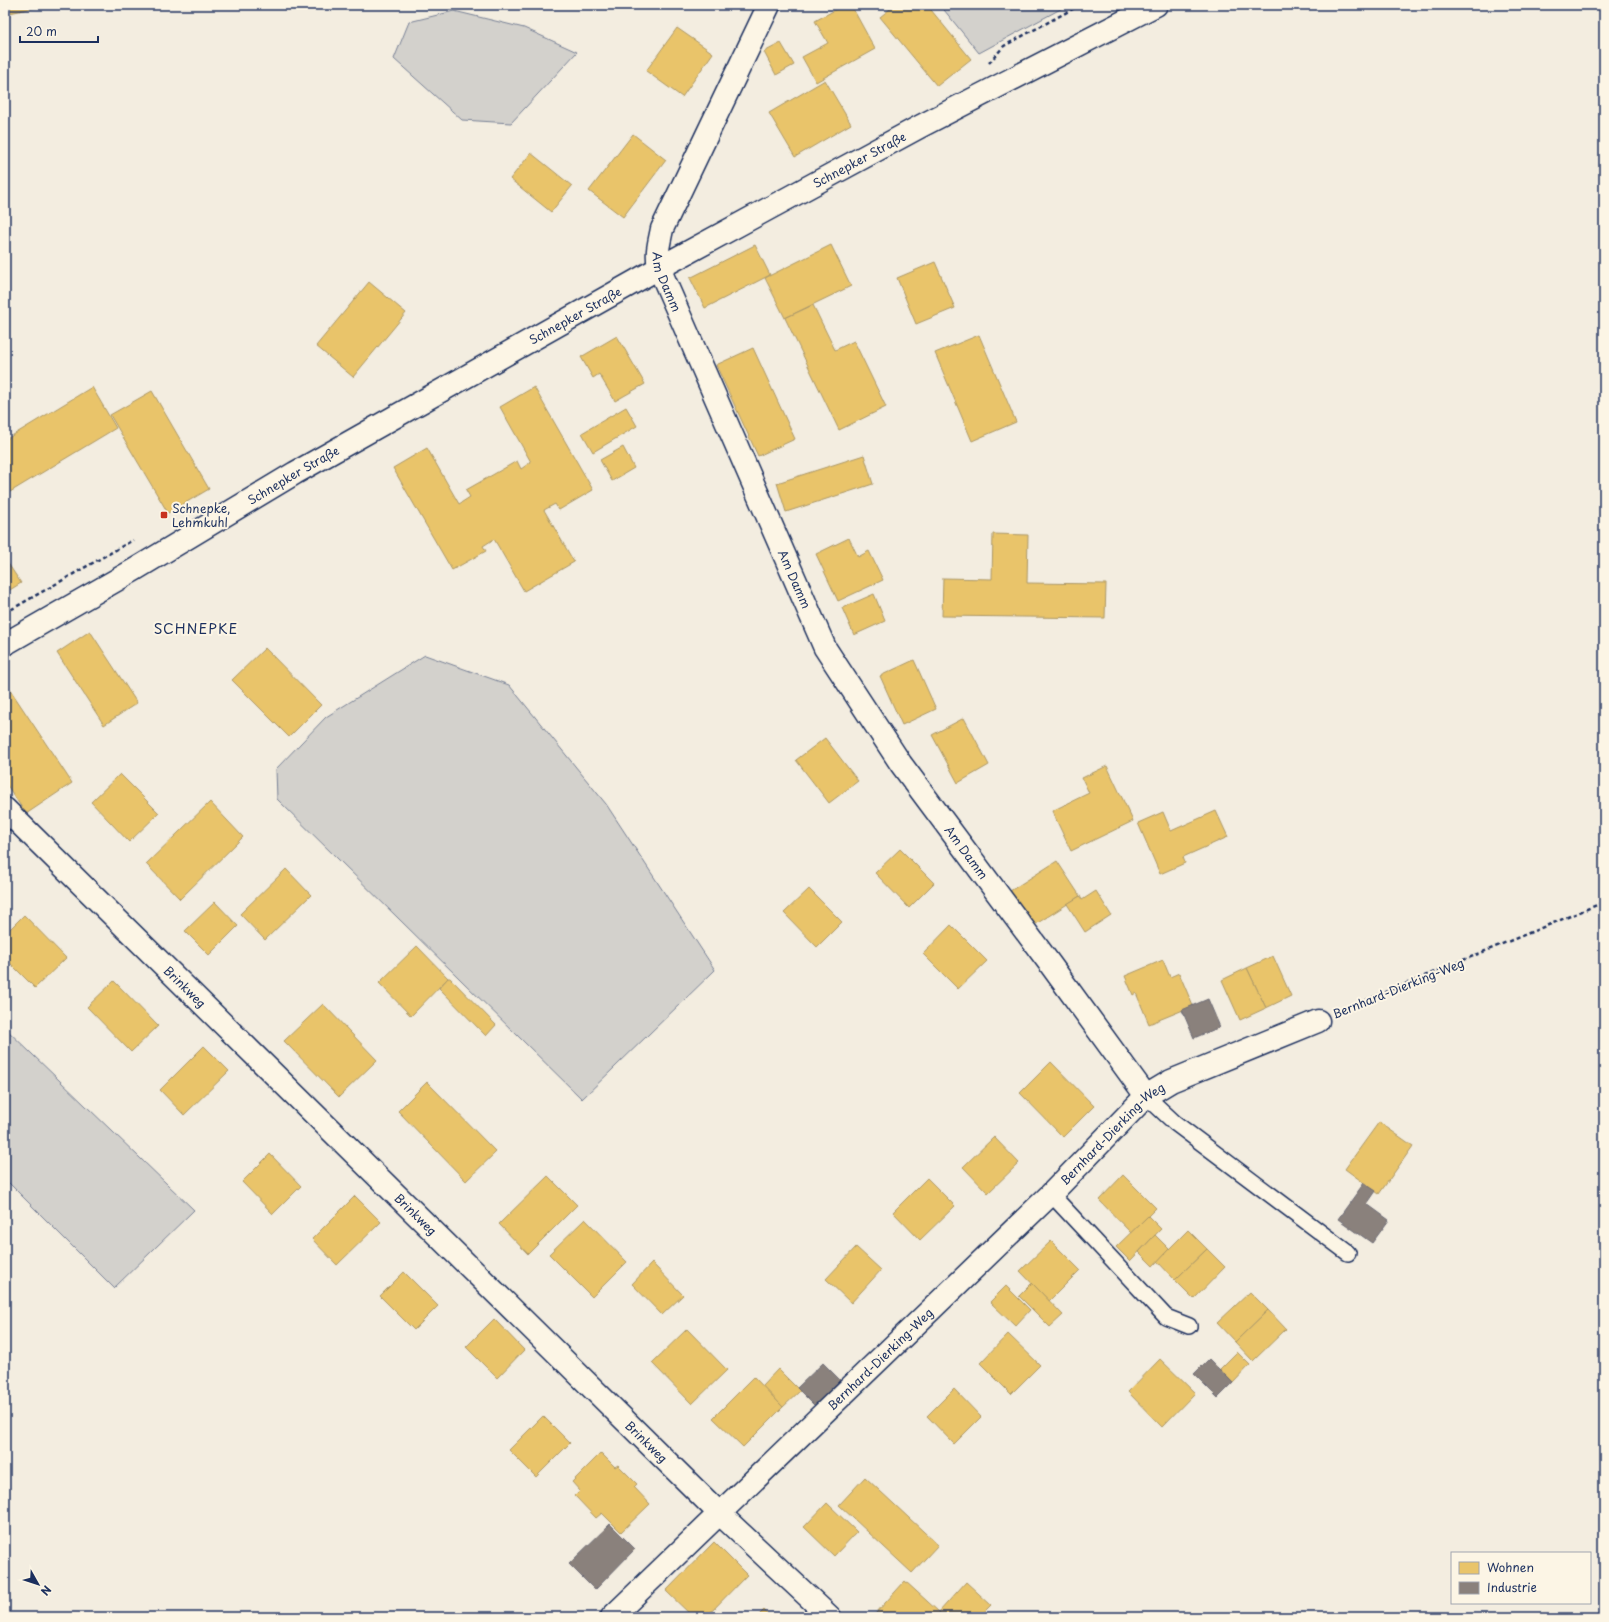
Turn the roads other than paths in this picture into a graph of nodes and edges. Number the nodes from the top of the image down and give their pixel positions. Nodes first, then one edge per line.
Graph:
1 (769, 5) edge
2 (1156, 5) edge
3 (659, 268) junction
4 (5, 644) edge
5 (5, 809) edge
6 (1318, 1020) road end
7 (1146, 1096) junction
8 (1051, 1194) junction
9 (1348, 1252) dead end
10 (1189, 1326) dead end
11 (719, 1513) junction
12 (612, 1617) edge
13 (830, 1617) edge

1 - 3 street, Am Damm
2 - 3 street, Schnepker Straße
3 - 4 street, Schnepker Straße
3 - 7 street, Am Damm
5 - 11 street, Brinkweg
6 - 7 street, Bernhard-Dierking-Weg
7 - 8 street, Bernhard-Dierking-Weg
7 - 9 lane
8 - 10 lane
8 - 11 street, Bernhard-Dierking-Weg
11 - 12 street, Bernhard-Dierking-Weg
11 - 13 street, Brinkweg

